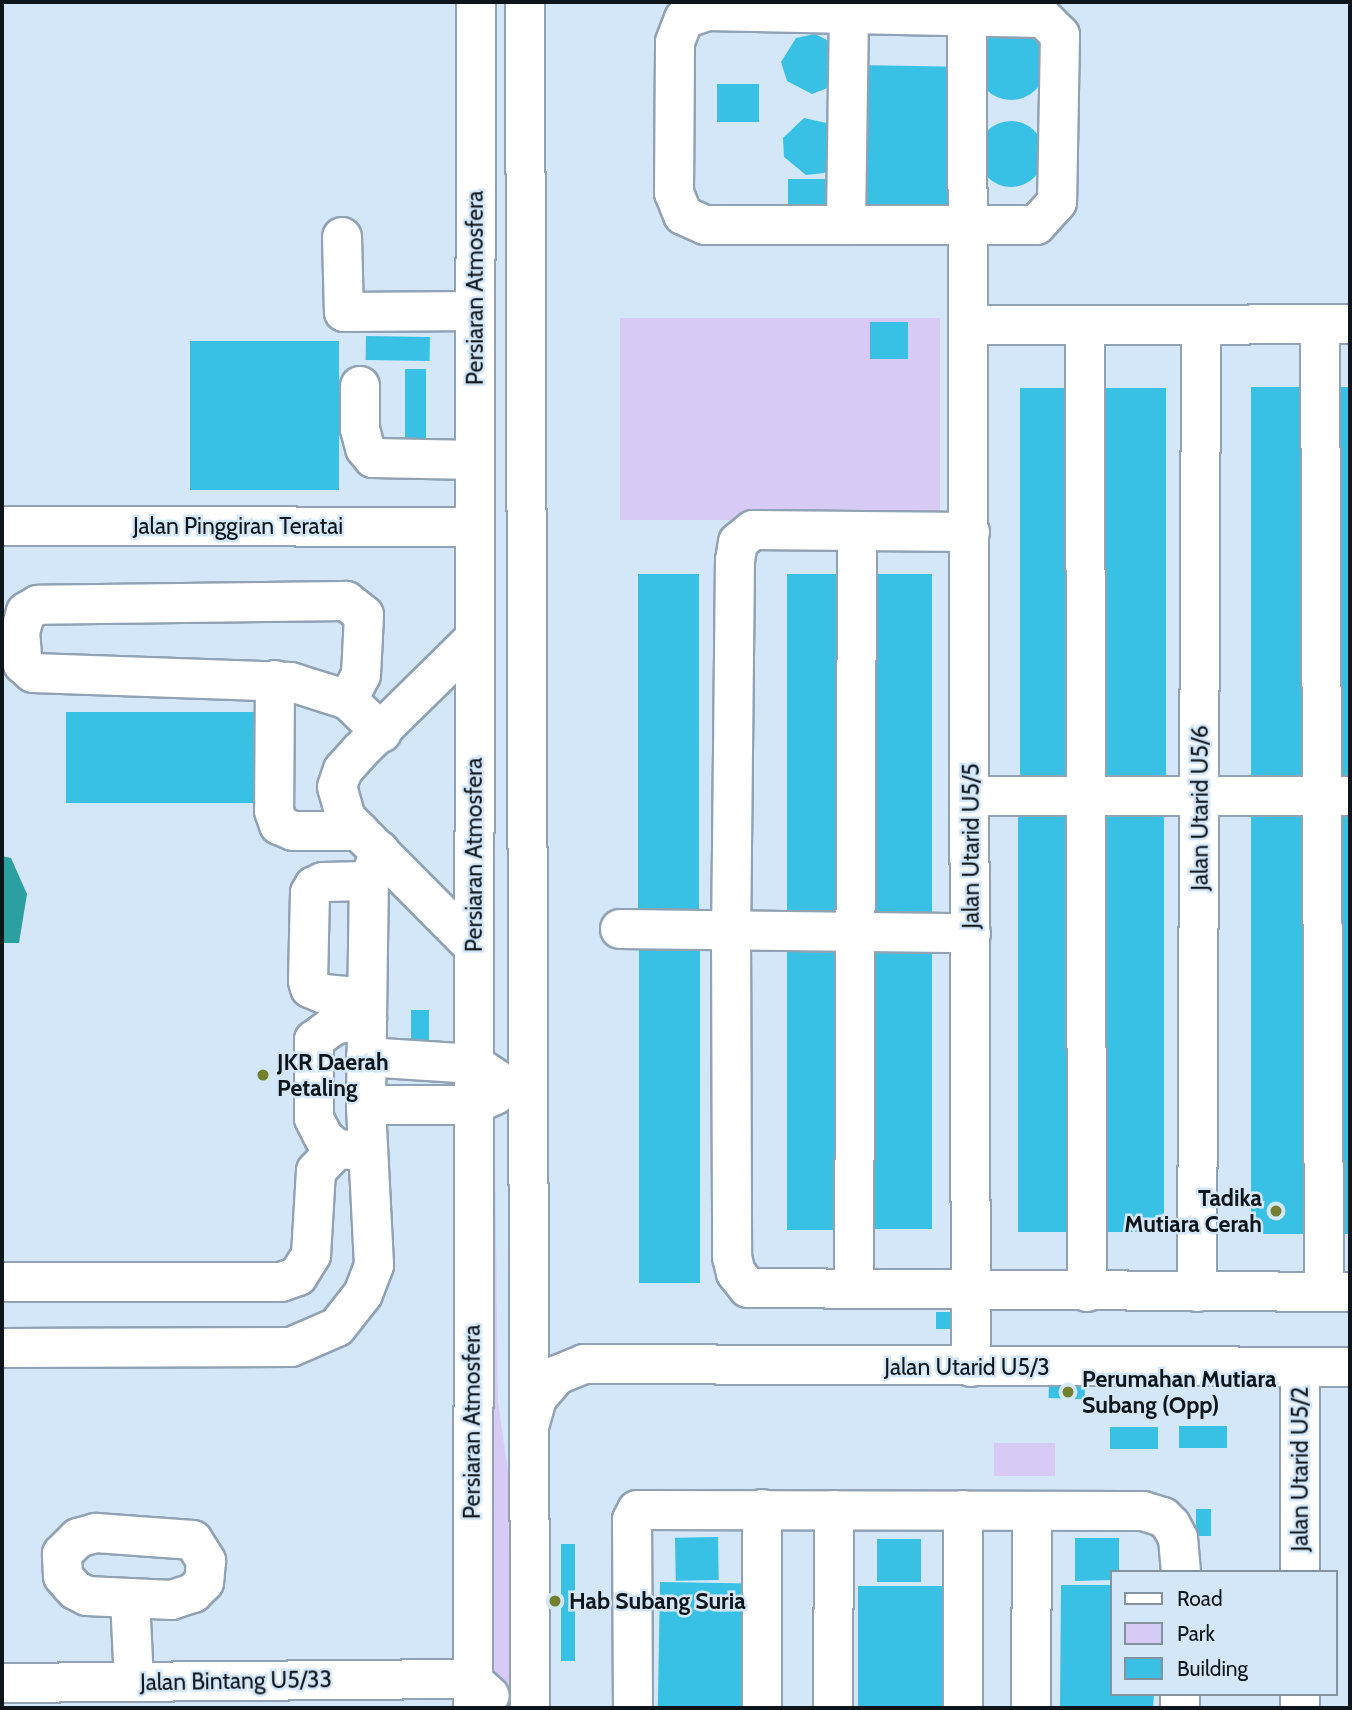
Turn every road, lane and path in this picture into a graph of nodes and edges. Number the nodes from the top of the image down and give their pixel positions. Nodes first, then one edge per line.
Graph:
1 (476, 2) edge
2 (525, 2) edge
3 (858, 10) edge
4 (967, 17) junction
5 (846, 225) junction
6 (967, 225) junction
7 (342, 237) dead end
8 (475, 311) junction
9 (1335, 324) edge
10 (968, 325) junction
11 (1085, 325) junction
12 (1202, 325) junction
13 (360, 386) dead end
14 (475, 460) junction
15 (2, 526) edge
16 (475, 527) junction
17 (857, 531) junction
18 (970, 532) junction
19 (475, 638) junction
20 (275, 680) junction
21 (348, 700) junction
22 (382, 733) junction
23 (972, 796) junction
24 (1086, 796) junction
25 (1200, 796) junction
26 (1336, 796) edge
27 (369, 854) junction
28 (620, 929) dead end
29 (731, 930) junction
30 (856, 931) junction
31 (971, 933) junction
32 (474, 947) junction
33 (367, 1008) junction
34 (366, 1057) junction
35 (500, 1085) junction
36 (366, 1105) junction
37 (352, 1150) junction
38 (2, 1282) edge
39 (854, 1288) junction
40 (969, 1290) junction
41 (1087, 1292) junction
42 (1197, 1292) junction
43 (1337, 1292) edge
44 (527, 1299) junction
45 (2, 1348) edge
46 (583, 1364) junction
47 (971, 1367) junction
48 (1300, 1367) junction
49 (1350, 1367) edge
50 (527, 1432) junction
51 (762, 1509) junction
52 (834, 1510) junction
53 (963, 1510) junction
54 (1032, 1511) junction
55 (1181, 1570) edge
56 (1300, 1570) edge
57 (130, 1598) dead end
58 (134, 1682) junction
59 (2, 1683) edge
60 (472, 1694) edge
61 (500, 1708) edge
62 (530, 1708) edge
63 (633, 1708) edge
64 (762, 1708) edge
65 (833, 1708) edge
66 (963, 1708) edge
67 (1031, 1708) edge

1 - 8 street, Persiaran Atmosfera
2 - 35 street, Persiaran Atmosfera
3 - 4 street
3 - 5 street
3 - 5 street
4 - 6 street, Jalan Utarid U5/5
4 - 6 street
5 - 6 street
6 - 10 street, Jalan Utarid U5/5
7 - 8 street
8 - 14 street, Persiaran Atmosfera
9 - 12 street
9 - 26 street
10 - 11 street
10 - 18 street, Jalan Utarid U5/5
11 - 12 street
11 - 24 street
12 - 25 street, Jalan Utarid U5/6
13 - 14 street
14 - 16 street, Persiaran Atmosfera
15 - 16 street, Jalan Pinggiran Teratai
16 - 19 street, Persiaran Atmosfera
17 - 18 street
17 - 29 street
17 - 30 street
18 - 23 street, Jalan Utarid U5/5
19 - 22 street
19 - 32 street, Persiaran Atmosfera
20 - 21 street
20 - 21 street
20 - 27 street
21 - 22 street
22 - 27 street
23 - 24 street
23 - 31 street, Jalan Utarid U5/5
24 - 25 street
24 - 41 street
25 - 26 street
25 - 42 street, Jalan Utarid U5/6
26 - 43 street
27 - 32 street
27 - 33 street
27 - 33 street
28 - 29 street
29 - 30 street
29 - 39 street
30 - 31 street
30 - 39 street
31 - 40 street, Jalan Utarid U5/5
32 - 35 street, Persiaran Atmosfera
33 - 34 street
33 - 37 street
34 - 35 street
34 - 36 street
35 - 36 street
35 - 44 street, Persiaran Atmosfera
35 - 60 street, Persiaran Atmosfera
36 - 37 street
37 - 38 street
37 - 45 street
39 - 40 street
40 - 41 street
40 - 47 street, Jalan Utarid U5/5
41 - 42 street
42 - 43 street
44 - 46 street
44 - 50 street, Persiaran Atmosfera
46 - 47 street, Jalan Utarid U5/3
46 - 50 street
47 - 48 street, Jalan Utarid U5/3
48 - 49 street, Jalan Utarid U5/3
48 - 56 street, Jalan Utarid U5/2
50 - 62 street, Persiaran Atmosfera
51 - 52 street
51 - 63 street
51 - 64 street
52 - 53 street
52 - 65 street
53 - 54 street
53 - 66 street
54 - 55 street
54 - 67 street
57 - 58 street
58 - 59 street, Jalan Bintang U5/33
58 - 60 street, Jalan Bintang U5/33
60 - 61 street

